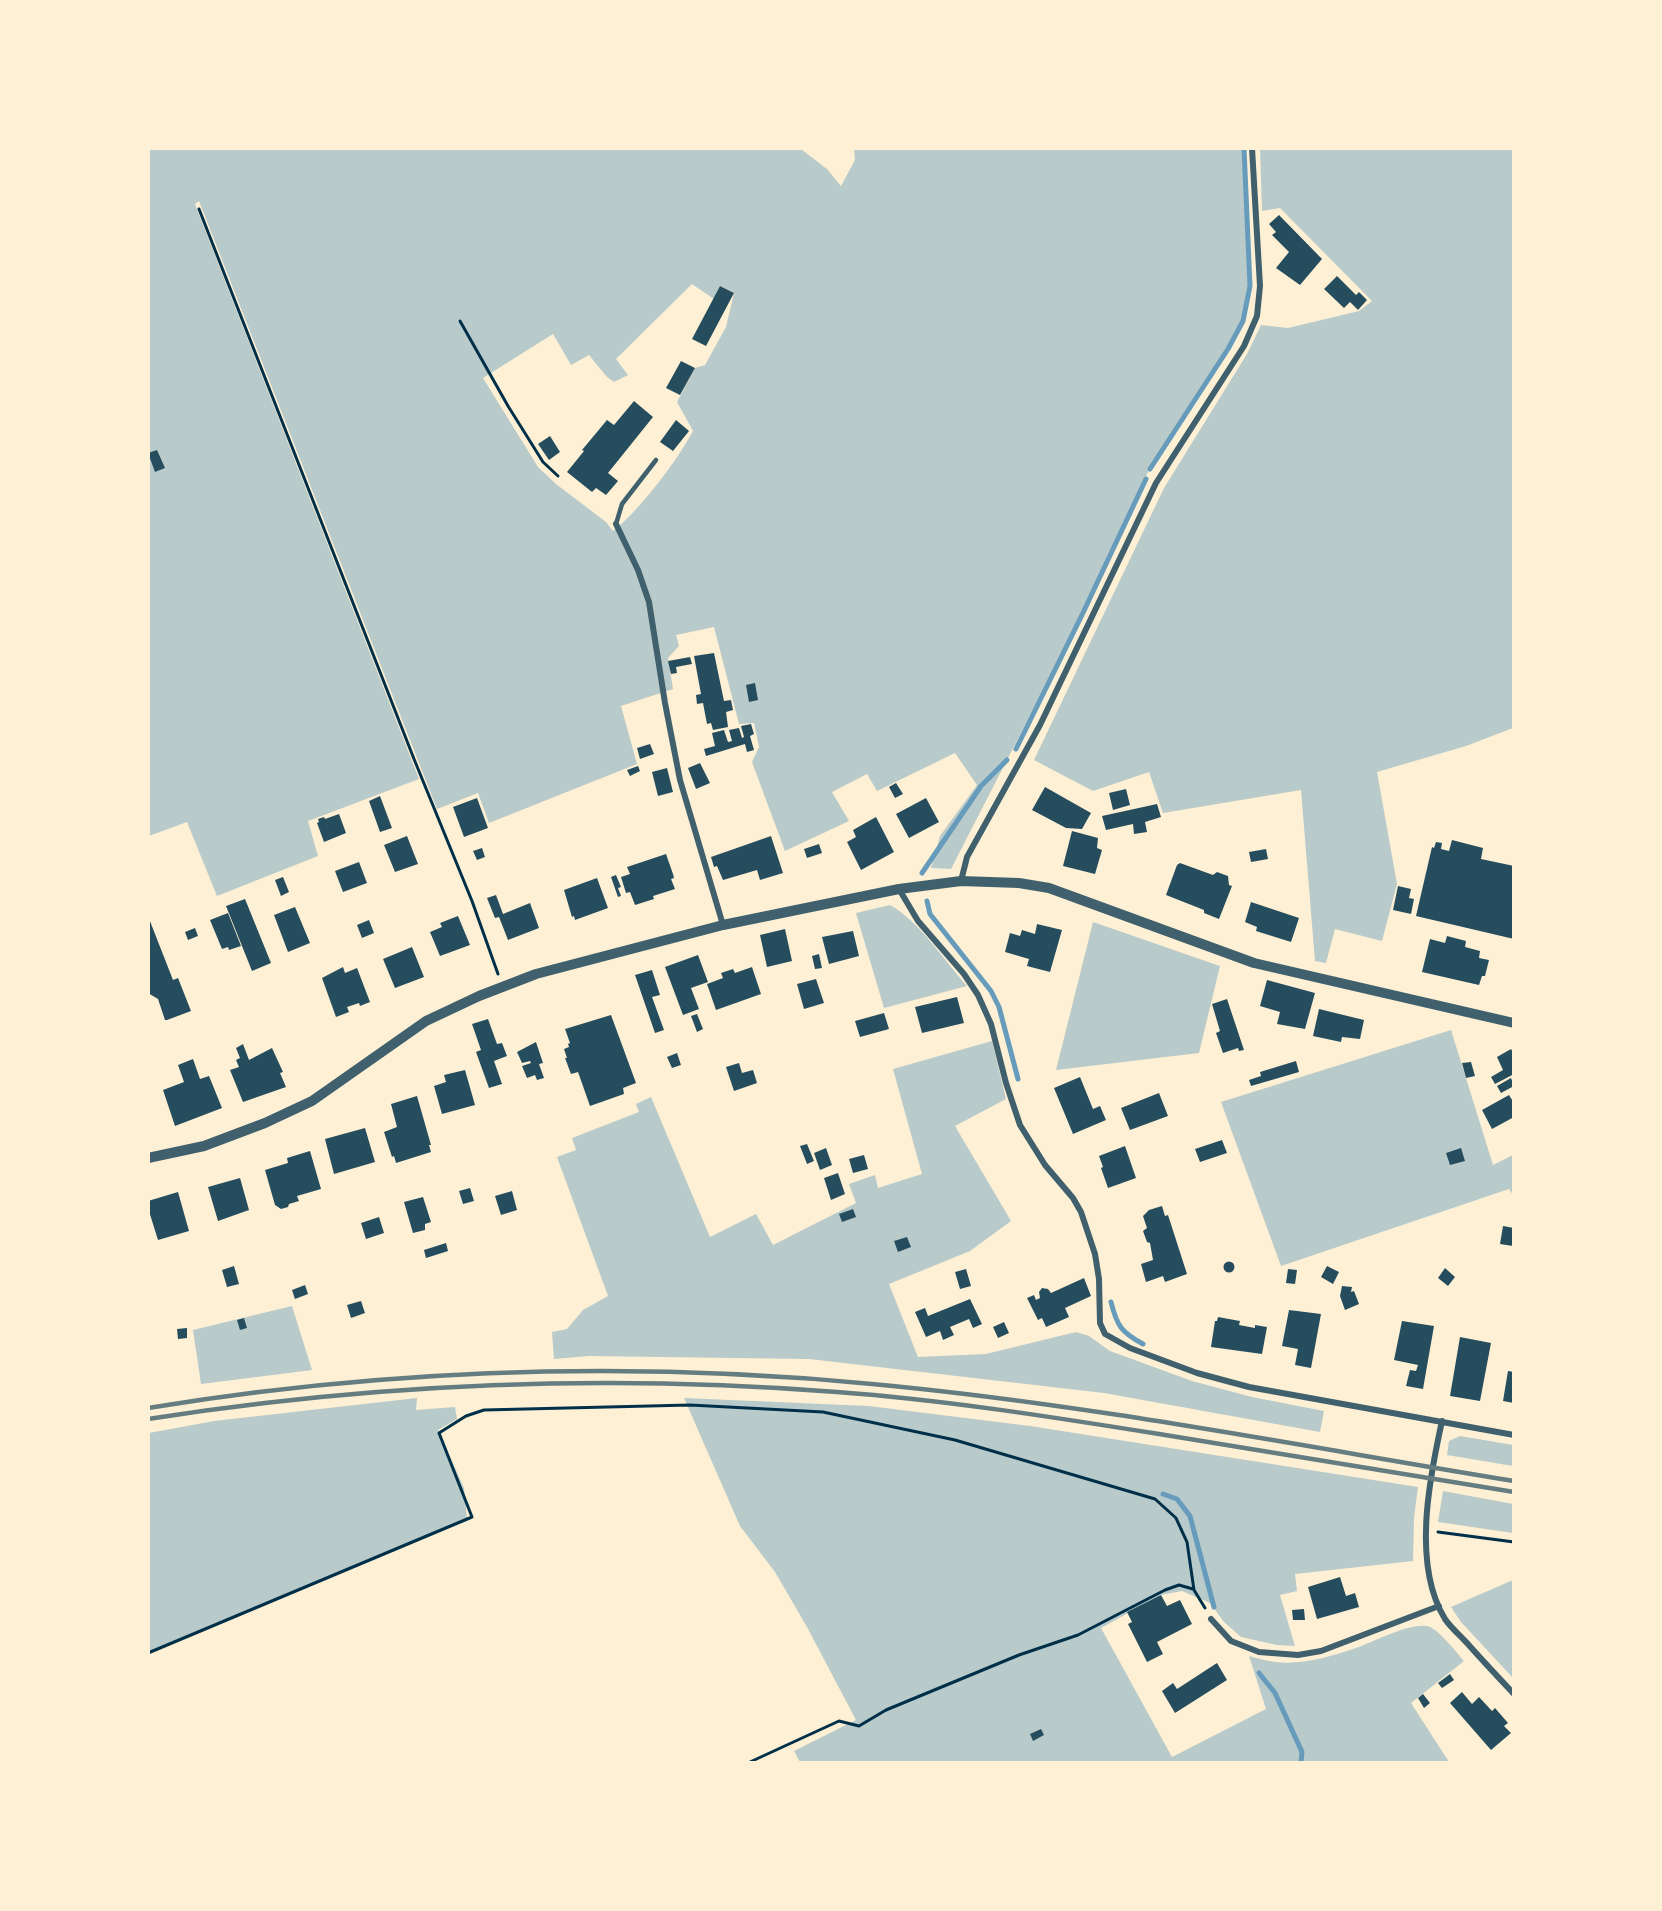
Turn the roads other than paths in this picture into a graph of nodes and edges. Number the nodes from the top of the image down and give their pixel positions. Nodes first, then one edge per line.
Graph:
1 (1252, 148) edge
2 (656, 460) dead end
3 (616, 524) joint
4 (961, 881) junction
5 (899, 889) junction
6 (723, 925) junction
7 (1514, 1023) edge
8 (148, 1158) edge
9 (1442, 1421) junction
10 (1514, 1435) edge
11 (1439, 1606) junction
12 (1211, 1619) road end
13 (1514, 1694) edge

1 - 4 street
2 - 3 lane
3 - 6 street
4 - 5 street
4 - 7 street
5 - 6 street
5 - 9 street
6 - 8 street
9 - 10 street
9 - 11 street
11 - 12 street
11 - 13 street

